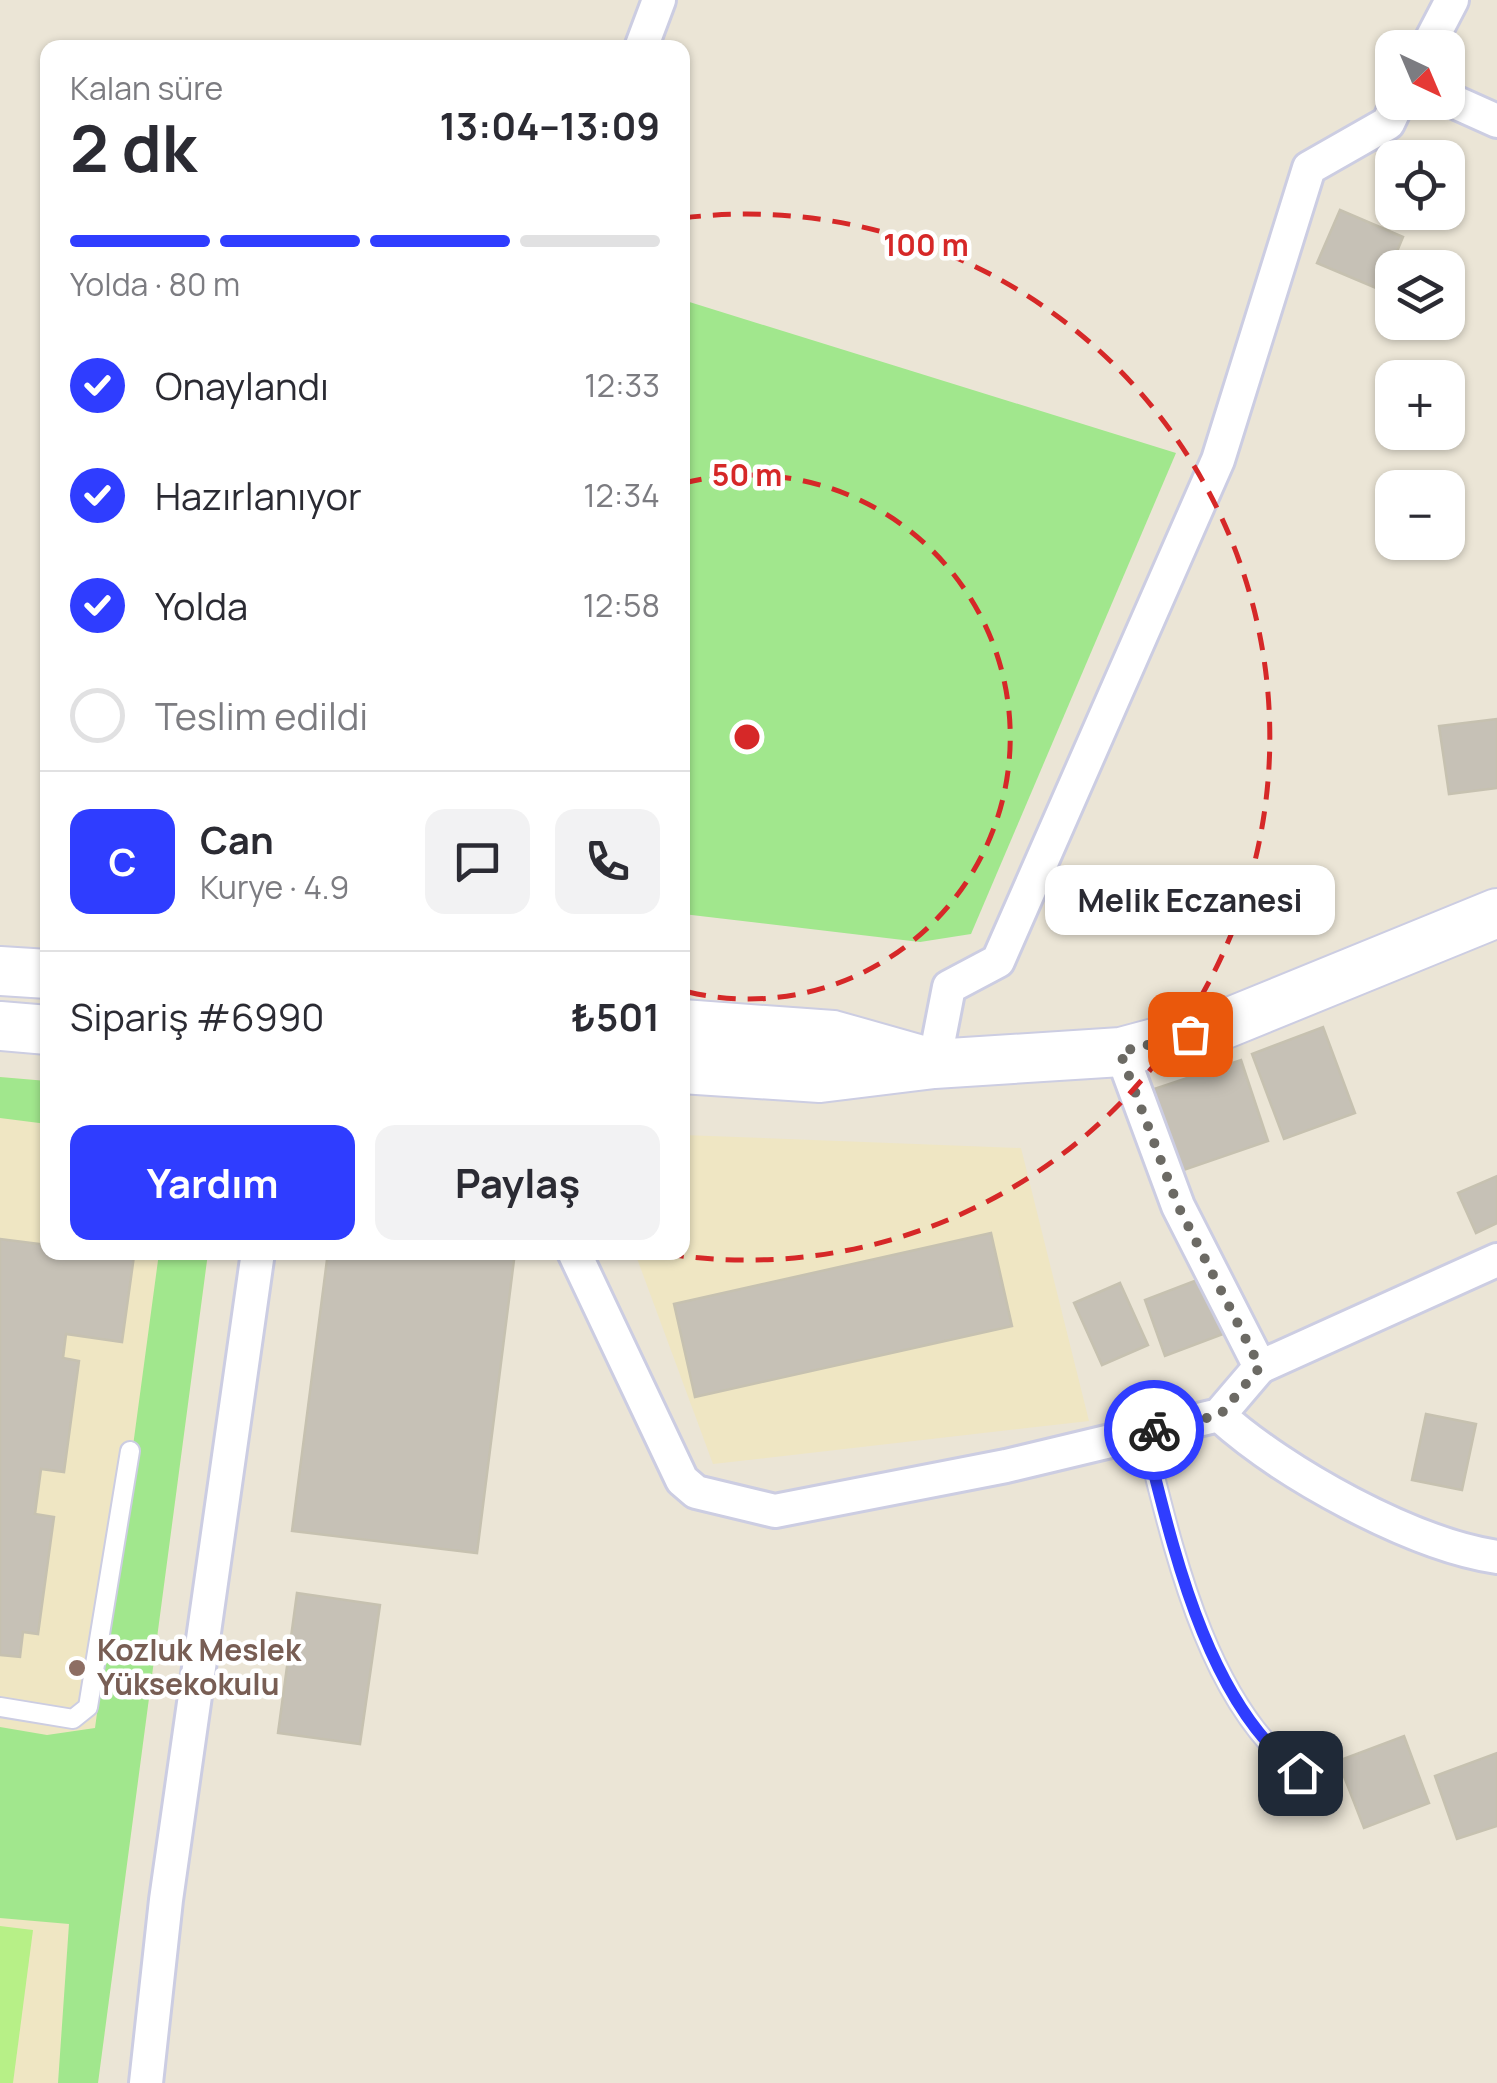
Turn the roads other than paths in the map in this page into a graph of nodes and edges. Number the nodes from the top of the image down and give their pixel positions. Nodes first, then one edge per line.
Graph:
1 (659, 0) edge
2 (1452, 0) edge
3 (1436, 30) edge
4 (644, 40) edge
5 (1465, 107) edge
6 (1389, 120) edge
7 (1497, 122) edge
8 (1497, 913) edge
9 (0, 970) edge
10 (40, 973) edge
11 (690, 1025) edge
12 (0, 1026) edge
13 (40, 1029) edge
14 (1120, 1052) junction
15 (934, 1064) junction
16 (690, 1070) edge
17 (257, 1260) edge
18 (578, 1260) edge
19 (1497, 1260) edge
20 (1260, 1367) junction
21 (1220, 1415) junction
22 (1144, 1433) junction
23 (130, 1450) dead end
24 (1497, 1557) edge
25 (0, 1707) edge
26 (1300, 1773) dead end
27 (146, 2083) edge

1 - 4 street
2 - 3 street
5 - 7 street
6 - 15 street
8 - 14 main road
9 - 10 main road
11 - 15 main road
12 - 13 main road
14 - 15 main road
14 - 20 street
15 - 16 main road
17 - 27 street
18 - 22 street
19 - 20 street
20 - 21 street
21 - 22 street
21 - 24 street
22 - 26 lane
23 - 25 lane

